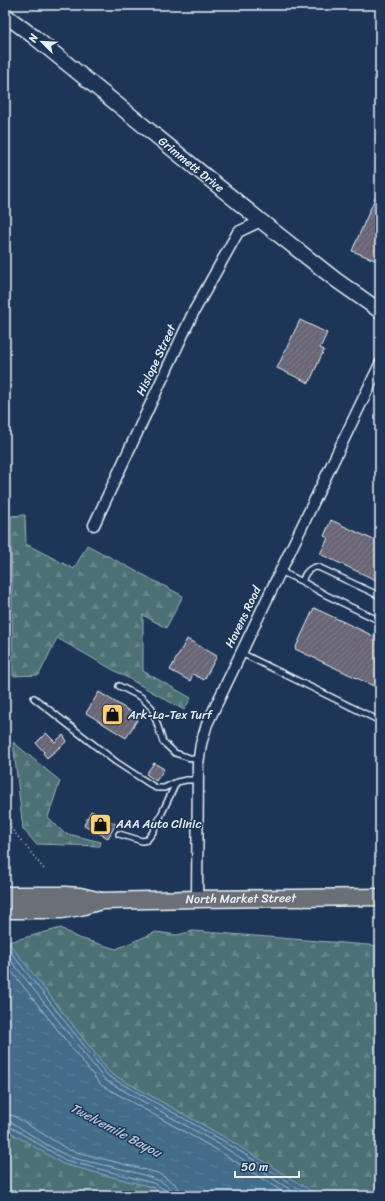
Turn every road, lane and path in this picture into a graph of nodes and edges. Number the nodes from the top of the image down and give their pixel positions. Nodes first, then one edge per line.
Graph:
1 (5, 15) edge
2 (261, 221) junction
3 (380, 311) edge
4 (380, 364) edge
5 (94, 525) dead end
6 (280, 571) junction
7 (303, 582) junction
8 (380, 596) edge
9 (380, 621) edge
10 (241, 653) junction
11 (119, 686) dead end
12 (34, 698) dead end
13 (380, 721) edge
14 (199, 762) junction
15 (198, 780) junction
16 (177, 782) junction
17 (5, 788) edge
18 (119, 834) dead end
19 (44, 869) dead end
20 (5, 895) edge
21 (380, 897) edge
22 (197, 899) junction
23 (64, 902) junction
24 (5, 910) edge

1 - 2 main road, Grimmett Drive
2 - 3 main road, Grimmett Drive
2 - 5 street, Hislope Street
4 - 6 street, Havens Road
6 - 7 lane
6 - 10 street, Havens Road
7 - 8 lane
7 - 9 lane
10 - 13 lane
10 - 14 street, Havens Road
11 - 14 lane
12 - 16 lane
14 - 15 street, Havens Road
15 - 16 lane
15 - 22 street, Havens Road
16 - 18 lane
17 - 19 path
20 - 23 main road, North Market Street
21 - 22 main road, North Market Street
22 - 23 main road, North Market Street
23 - 24 main road, North Market Street

